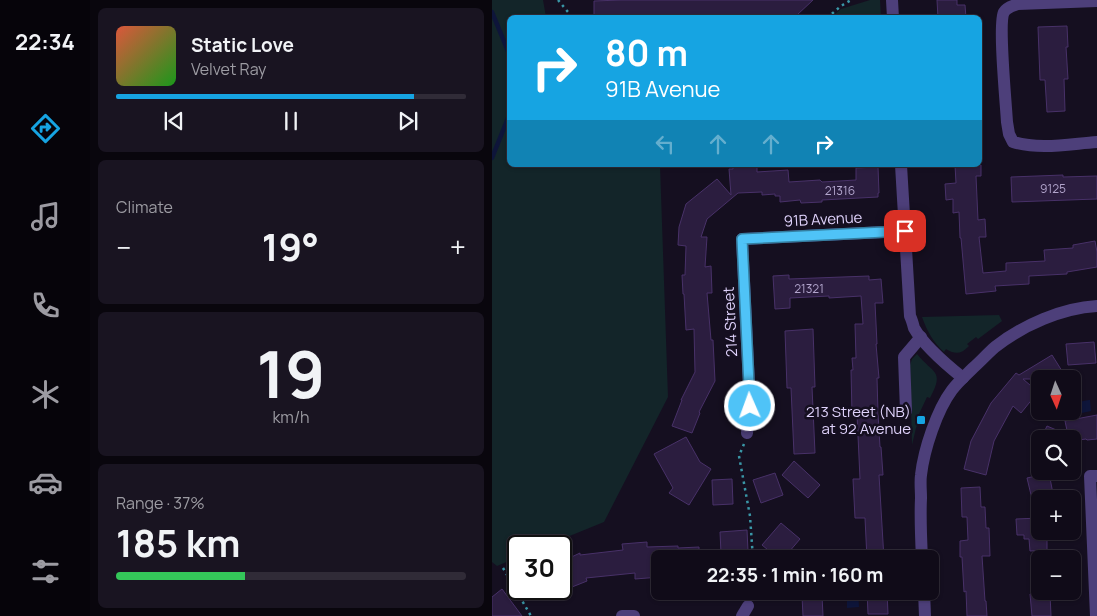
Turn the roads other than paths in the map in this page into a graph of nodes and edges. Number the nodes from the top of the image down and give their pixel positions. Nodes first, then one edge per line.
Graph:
1 (892, 0) edge
2 (1096, 1) edge
3 (893, 15) edge
4 (1096, 142) edge
5 (901, 167) edge
6 (905, 231) junction
7 (742, 239) joint
8 (1096, 306) edge
9 (921, 337) junction
10 (963, 378) junction
11 (906, 411) dead end
12 (747, 433) road end
13 (1093, 476) edge
14 (922, 550) edge
15 (924, 600) edge
16 (622, 616) edge
17 (634, 616) edge
18 (925, 616) edge
19 (1096, 616) edge

1 - 3 street
2 - 4 street
5 - 6 street
6 - 7 street, 91B Avenue
6 - 9 street
7 - 12 street, 214 Street
8 - 10 street
9 - 10 street
9 - 11 street
10 - 14 street
13 - 19 street
15 - 18 street
16 - 17 street

